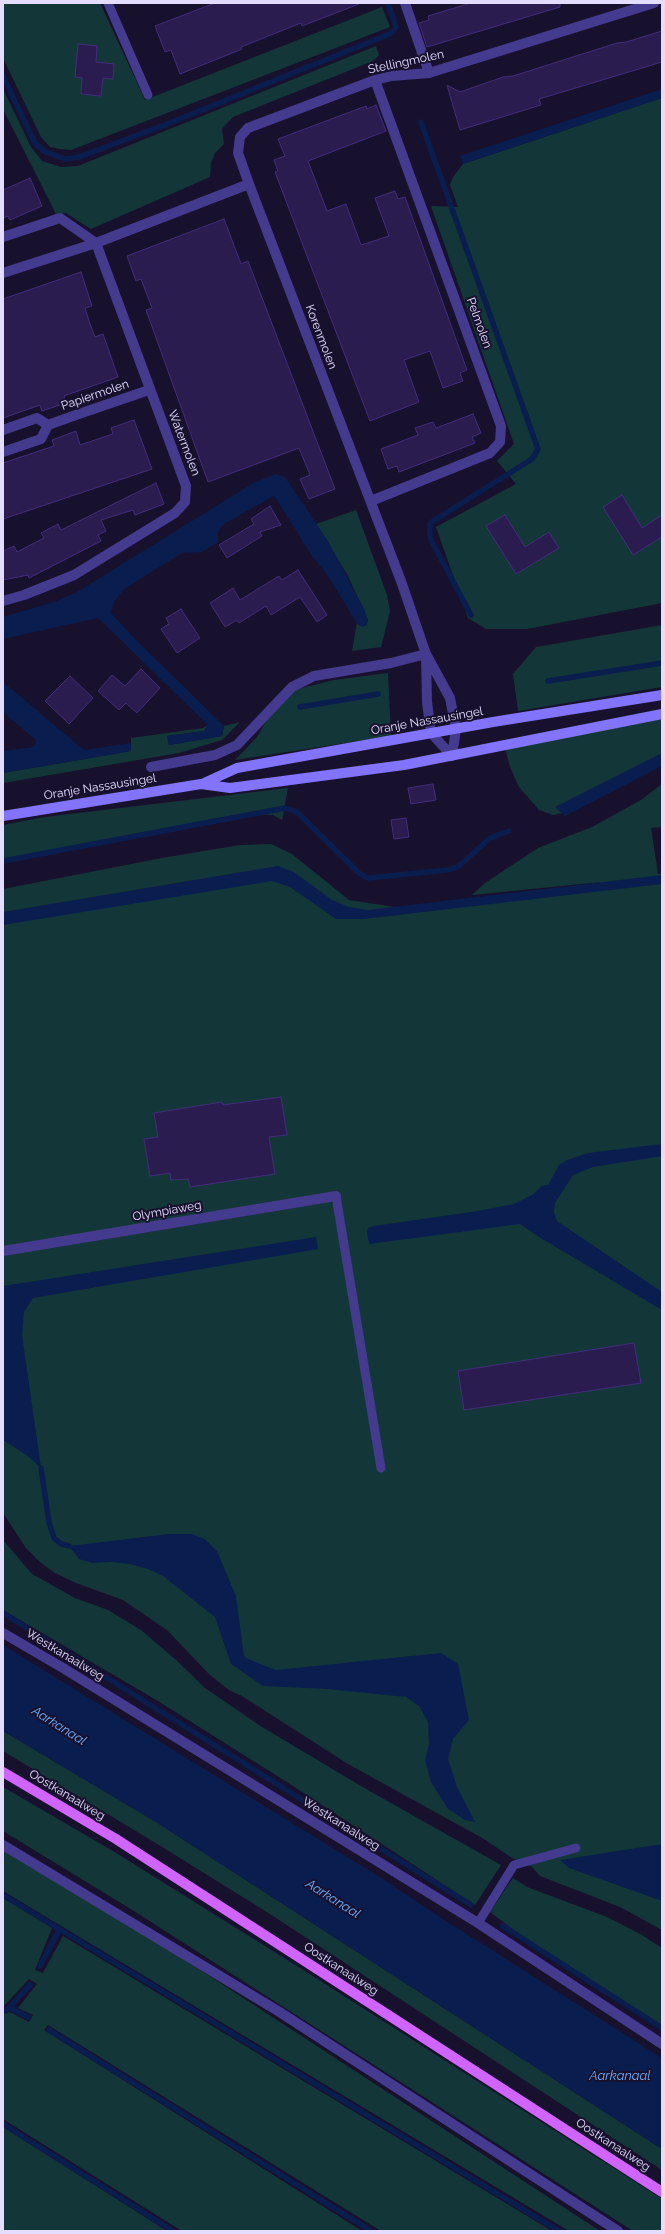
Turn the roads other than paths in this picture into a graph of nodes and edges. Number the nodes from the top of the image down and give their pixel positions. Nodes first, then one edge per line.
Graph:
1 (108, 3) edge
2 (405, 3) edge
3 (654, 3) edge
4 (429, 73) junction
5 (375, 80) junction
6 (148, 95) dead end
7 (249, 184) junction
8 (3, 237) edge
9 (96, 243) junction
10 (3, 273) edge
11 (149, 390) junction
12 (48, 425) junction
13 (3, 430) edge
14 (3, 452) edge
15 (371, 501) junction
16 (3, 601) edge
17 (426, 654) junction
18 (662, 695) edge
19 (662, 714) edge
20 (456, 729) junction
21 (431, 733) junction
22 (452, 756) junction
23 (152, 767) dead end
24 (201, 784) junction
25 (3, 816) edge
26 (336, 1196) joint
27 (3, 1251) edge
28 (381, 1468) dead end
29 (3, 1633) edge
30 (3, 1772) edge
31 (3, 1845) edge
32 (576, 1848) dead end
33 (478, 1923) junction
34 (662, 2044) edge
35 (662, 2192) edge
36 (618, 2231) edge

1 - 6 lane
2 - 4 street
3 - 4 street, Stellingmolen
4 - 5 street, Stellingmolen
5 - 7 street, Stellingmolen
5 - 15 street, Pelmolen
7 - 9 street
7 - 15 street, Korenmolen
8 - 9 street
9 - 10 street
9 - 11 street, Watermolen
11 - 12 street, Papiermolen
11 - 16 street, Watermolen
12 - 13 street
12 - 14 street
15 - 17 street, Korenmolen
17 - 20 street, Korenmolen
17 - 21 street, Korenmolen
17 - 23 street
18 - 20 main road, Oranje Nassausingel
19 - 22 main road, Oranje Nassausingel
20 - 21 main road, Oranje Nassausingel
20 - 22 street, Korenmolen
21 - 22 street
21 - 24 main road, Oranje Nassausingel
22 - 24 main road, Oranje Nassausingel
24 - 25 main road, Oranje Nassausingel
26 - 27 street, Olympiaweg
26 - 28 lane
29 - 33 street, Westkanaalweg
30 - 35 main road, Oostkanaalweg
31 - 36 street
32 - 33 lane
33 - 34 street, Westkanaalweg

